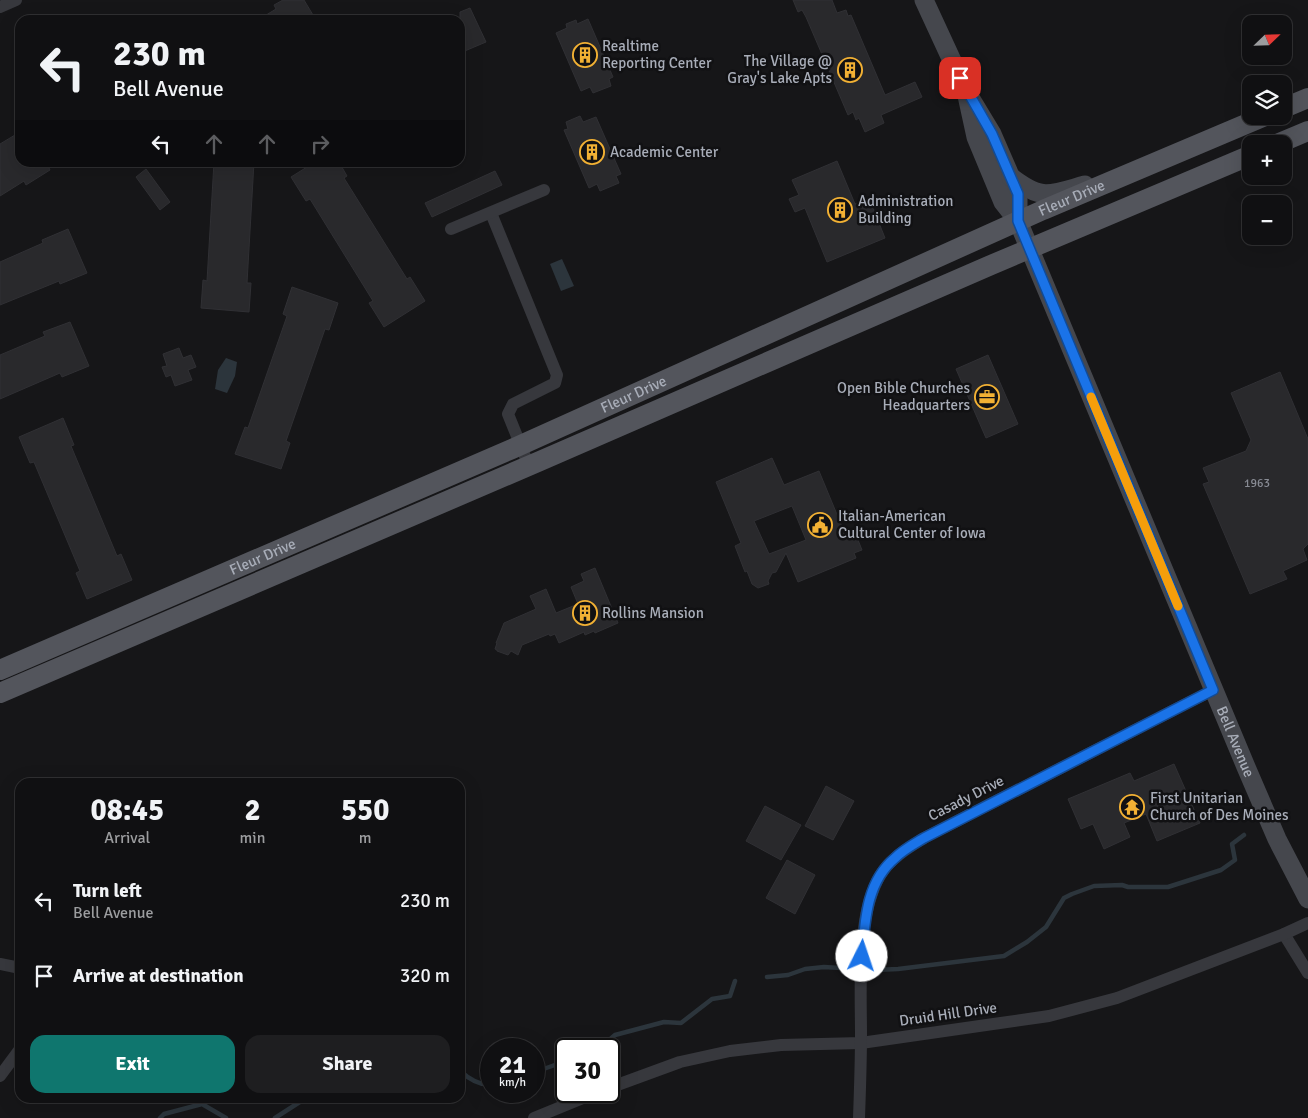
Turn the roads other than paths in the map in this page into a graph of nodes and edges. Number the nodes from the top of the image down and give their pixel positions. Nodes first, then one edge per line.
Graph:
1 (16, 0) edge
2 (924, 0) edge
3 (0, 7) edge
4 (966, 91) junction
5 (1308, 98) edge
6 (1292, 105) edge
7 (1245, 125) edge
8 (1308, 130) edge
9 (1292, 137) edge
10 (1242, 159) edge
11 (1132, 173) junction
12 (1010, 176) junction
13 (544, 190) dead end
14 (491, 212) junction
15 (1018, 221) junction
16 (450, 229) dead end
17 (1030, 249) junction
18 (520, 445) junction
19 (529, 466) junction
20 (0, 670) edge
21 (1213, 690) junction
22 (0, 693) edge
23 (1308, 899) edge
24 (1308, 923) edge
25 (1284, 934) junction
26 (0, 964) edge
27 (15, 967) edge
28 (1308, 973) edge
29 (861, 1042) junction
30 (15, 1058) edge
31 (0, 1076) edge
32 (620, 1084) edge
33 (571, 1103) edge
34 (534, 1118) edge
35 (859, 1118) edge

1 - 3 street
2 - 4 main road, Bell Avenue
4 - 12 main road, Bell Avenue
4 - 15 main road, Bell Avenue
5 - 6 main road
7 - 11 main road, Fleur Drive
8 - 9 main road
10 - 17 main road, Fleur Drive
11 - 12 main road
11 - 15 main road, Fleur Drive
12 - 15 main road, Bell Avenue
13 - 14 street
14 - 16 street
14 - 18 street
15 - 17 main road, Bell Avenue
15 - 18 main road, Fleur Drive
17 - 19 main road, Fleur Drive
17 - 21 main road, Bell Avenue
18 - 19 street
18 - 20 main road, Fleur Drive
19 - 22 main road, Fleur Drive
21 - 23 main road, Bell Avenue
21 - 29 street, Casady Drive
24 - 25 street
25 - 28 street
25 - 29 street, Druid Hill Drive
26 - 27 street
29 - 32 street, Druid Hill Drive
29 - 35 street, Casady Drive
30 - 31 street
33 - 34 street

